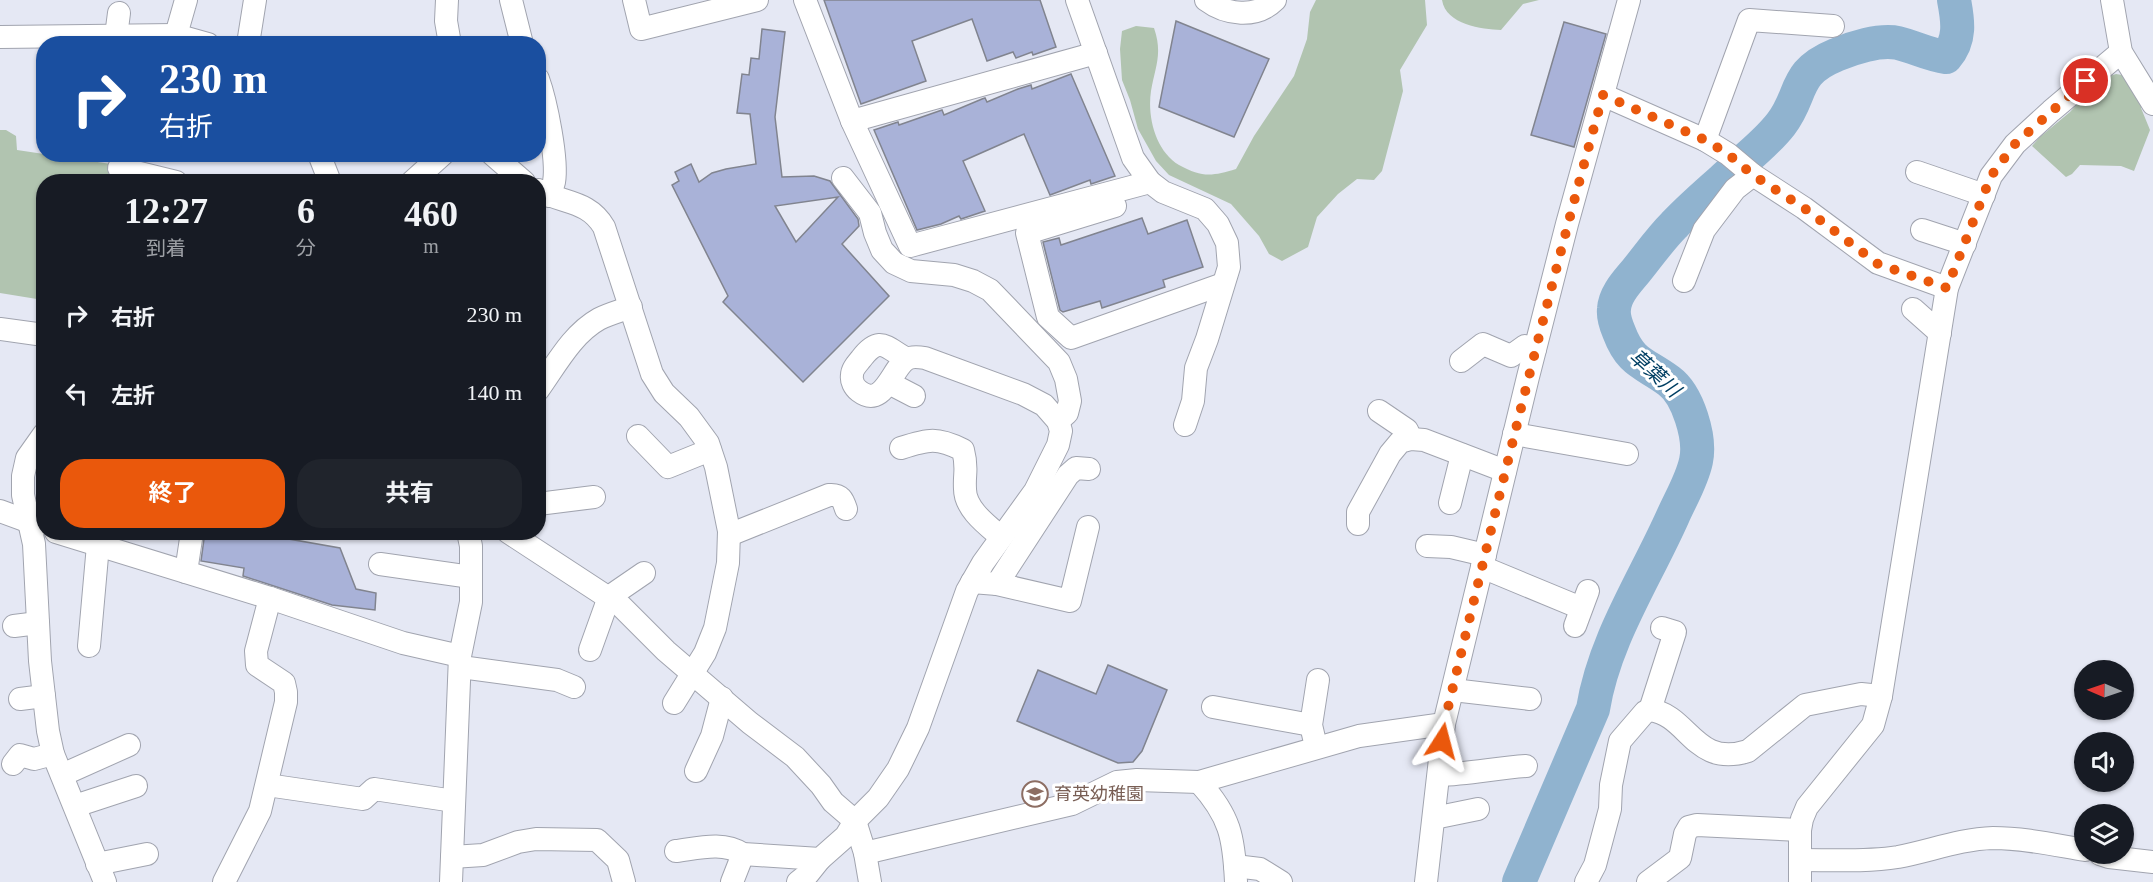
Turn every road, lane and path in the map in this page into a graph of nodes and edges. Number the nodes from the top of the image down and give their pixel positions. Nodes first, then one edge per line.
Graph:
1 (186, 0) edge
2 (255, 0) edge
3 (447, 0) edge
4 (511, 0) edge
5 (634, 0) edge
6 (757, 0) edge
7 (805, 0) edge
8 (1077, 0) edge
9 (1206, 0) edge
10 (1275, 0) edge
11 (1629, 0) edge
12 (2112, 0) edge
13 (119, 13) dead end
14 (1833, 26) dead end
15 (116, 36) edge
16 (173, 36) edge
17 (249, 36) edge
18 (449, 36) edge
19 (519, 36) edge
20 (0, 37) edge
21 (36, 37) edge
22 (2121, 52) junction
23 (1096, 53) junction
24 (1603, 95) junction
25 (546, 102) edge
26 (2153, 104) edge
27 (852, 121) junction
28 (1705, 140) junction
29 (434, 162) edge
30 (502, 162) edge
31 (119, 168) edge
32 (1917, 172) dead end
33 (1750, 173) junction
34 (143, 174) edge
35 (421, 174) edge
36 (518, 174) edge
37 (843, 178) dead end
38 (546, 186) edge
39 (1145, 190) junction
40 (546, 193) edge
41 (1984, 195) junction
42 (1922, 230) dead end
43 (1965, 244) junction
44 (1684, 280) dead end
45 (1223, 284) junction
46 (1947, 288) junction
47 (631, 307) junction
48 (1912, 309) dead end
49 (0, 329) edge
50 (1940, 333) junction
51 (36, 334) edge
52 (1535, 349) junction
53 (907, 359) junction
54 (1461, 361) dead end
55 (546, 378) edge
56 (889, 384) junction
57 (914, 396) dead end
58 (1379, 411) dead end
59 (1058, 421) junction
60 (1185, 425) dead end
61 (1514, 434) junction
62 (639, 436) dead end
63 (1411, 439) junction
64 (36, 445) edge
65 (901, 448) dead end
66 (710, 450) junction
67 (1627, 454) dead end
68 (1462, 455) junction
69 (1089, 469) dead end
70 (1505, 471) junction
71 (594, 497) dead end
72 (546, 503) edge
73 (1450, 503) dead end
74 (846, 509) dead end
75 (0, 511) edge
76 (35, 524) edge
77 (1358, 524) dead end
78 (1088, 527) dead end
79 (729, 535) junction
80 (1001, 537) junction
81 (82, 540) edge
82 (191, 540) edge
83 (470, 540) edge
84 (520, 540) edge
85 (98, 545) junction
86 (1426, 546) dead end
87 (1484, 561) junction
88 (380, 564) dead end
89 (186, 572) junction
90 (644, 573) dead end
91 (471, 577) junction
92 (972, 582) junction
93 (997, 584) junction
94 (609, 597) junction
95 (270, 598) junction
96 (1581, 608) dead end
97 (38, 623) junction
98 (14, 626) dead end
99 (1662, 628) dead end
100 (89, 646) dead end
101 (590, 650) dead end
102 (461, 661) junction
103 (694, 674) junction
104 (1318, 680) dead end
105 (574, 687) dead end
106 (1453, 690) junction
107 (44, 696) junction
108 (1881, 696) junction
109 (722, 698) junction
110 (20, 699) dead end
111 (1530, 699) dead end
112 (674, 703) dead end
113 (1213, 707) dead end
114 (1650, 710) junction
115 (1444, 724) junction
116 (1311, 725) junction
117 (129, 745) dead end
118 (1317, 749) junction
119 (53, 754) junction
120 (13, 764) dead end
121 (1526, 766) dead end
122 (696, 771) dead end
123 (62, 775) junction
124 (1439, 775) junction
125 (1199, 782) junction
126 (267, 785) junction
127 (136, 786) dead end
128 (453, 801) junction
129 (75, 806) junction
130 (1478, 809) dead end
131 (1434, 818) junction
132 (855, 821) junction
133 (1800, 830) junction
134 (2074, 848) edge
135 (676, 851) dead end
136 (865, 853) junction
137 (147, 854) dead end
138 (743, 854) junction
139 (452, 857) junction
140 (2134, 859) edge
141 (2153, 862) edge
142 (2125, 864) edge
143 (1800, 871) edge
144 (101, 873) edge
145 (810, 874) edge
146 (1236, 874) edge
147 (2153, 876) edge
148 (224, 882) edge
149 (451, 882) edge
150 (624, 882) edge
151 (732, 882) edge
152 (870, 882) edge
153 (1281, 882) edge
154 (1426, 882) edge
155 (1586, 882) edge
156 (1648, 882) edge

1 - 16 street
2 - 17 street
3 - 18 street
4 - 19 street
5 - 6 street
7 - 27 street
8 - 23 street
9 - 10 street
11 - 24 street
12 - 22 street
13 - 15 street
14 - 28 street
20 - 21 street
22 - 26 street
22 - 41 street
23 - 27 street
23 - 39 street
24 - 28 street
24 - 52 street
25 - 38 street
27 - 39 street
28 - 33 street
29 - 35 street
30 - 36 street
31 - 34 street
32 - 41 street
33 - 44 street
33 - 46 street
37 - 59 street
39 - 45 street
39 - 45 street
40 - 47 street
41 - 43 street
42 - 43 street
43 - 46 street
45 - 60 street
46 - 50 street
47 - 55 street
47 - 66 street
48 - 50 street
49 - 51 street
50 - 108 street
52 - 54 street
52 - 61 street
53 - 56 street
53 - 56 street
53 - 59 street
56 - 57 street
58 - 63 street
59 - 80 street
61 - 67 street
61 - 70 street
62 - 66 street
63 - 68 street
63 - 77 street
64 - 76 street
65 - 80 street
66 - 79 street
68 - 70 street
68 - 73 street
69 - 93 street
70 - 87 street
71 - 72 street
74 - 79 street
75 - 76 street
76 - 97 street
78 - 93 street
79 - 103 street
80 - 92 street
81 - 85 street
82 - 89 street
83 - 91 street
84 - 94 street
85 - 89 street
85 - 100 street
86 - 87 street
87 - 96 street
87 - 106 street
88 - 91 street
89 - 95 street
90 - 94 street
91 - 102 street
92 - 93 street
92 - 132 street
94 - 101 street
94 - 103 street
95 - 102 street
95 - 126 street
97 - 98 street
97 - 107 street
99 - 114 street
102 - 105 street
102 - 128 street
103 - 109 street
103 - 112 street
104 - 116 street
106 - 111 street
106 - 115 street
107 - 110 street
107 - 119 street
108 - 114 street
108 - 133 street
109 - 122 street
109 - 132 street
113 - 116 street
114 - 155 street
115 - 118 street
115 - 124 street
116 - 118 street
117 - 123 street
118 - 125 street
119 - 120 street
119 - 123 street
121 - 124 street
123 - 129 street
124 - 131 street
125 - 136 street
125 - 146 street
126 - 128 street
126 - 148 street
127 - 129 street
128 - 139 street
129 - 144 street
130 - 131 street
131 - 154 street
132 - 136 street
132 - 145 street
133 - 143 street
133 - 156 street
134 - 143 street
135 - 138 street
136 - 152 street
137 - 144 street
138 - 145 street
138 - 151 street
139 - 149 street
139 - 150 street
140 - 141 street
142 - 147 street
146 - 153 street

